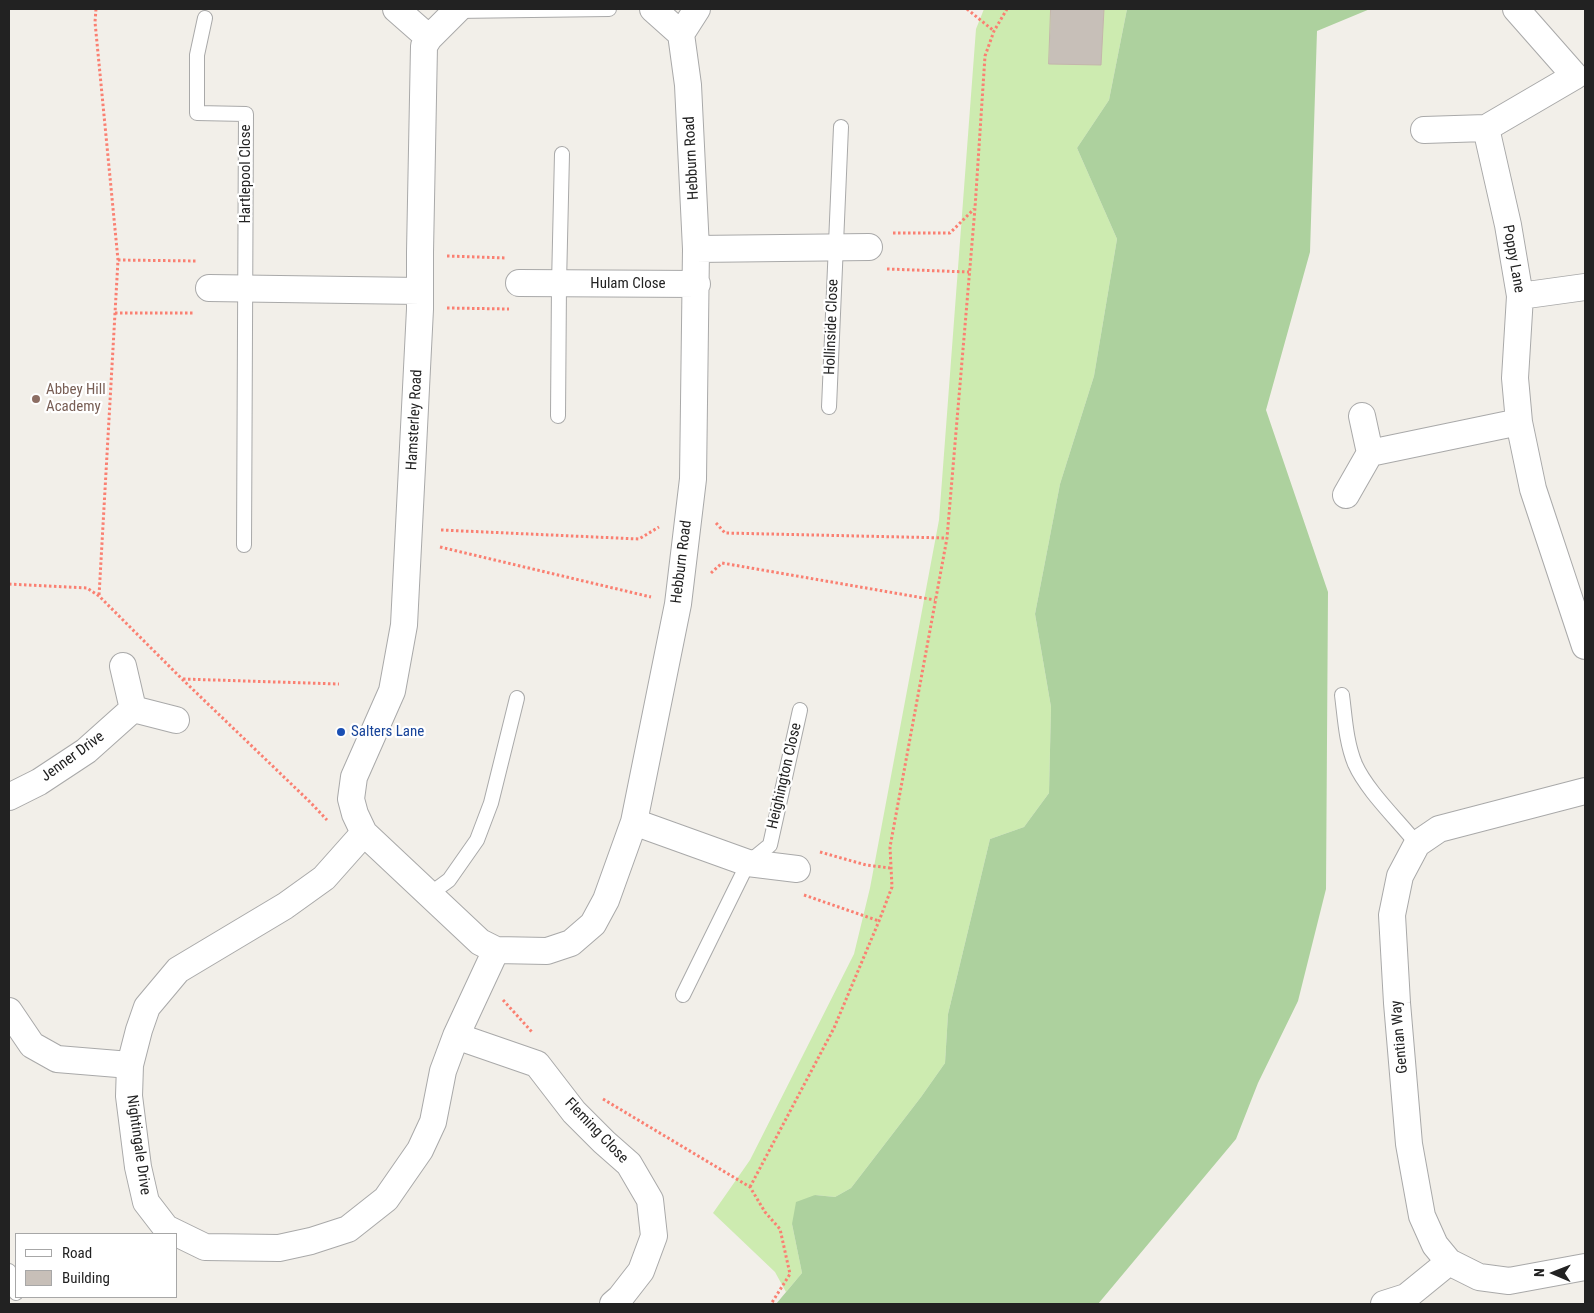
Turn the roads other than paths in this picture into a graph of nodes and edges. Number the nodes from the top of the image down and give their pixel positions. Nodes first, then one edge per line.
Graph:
1 (396, 9) edge
2 (609, 9) edge
3 (653, 9) edge
4 (697, 9) edge
5 (1516, 9) edge
6 (457, 10) edge
7 (205, 18) dead end
8 (681, 34) junction
9 (429, 38) junction
10 (841, 128) dead end
11 (1486, 128) junction
12 (1424, 130) dead end
13 (562, 154) dead end
14 (836, 247) junction
15 (869, 247) road end
16 (696, 249) junction
17 (518, 283) dead end
18 (558, 284) junction
19 (697, 284) junction
20 (1585, 287) edge
21 (209, 288) road end
22 (245, 289) junction
23 (420, 291) junction
24 (1520, 296) junction
25 (829, 407) dead end
26 (558, 416) dead end
27 (1362, 416) dead end
28 (1519, 422) junction
29 (1370, 453) junction
30 (1346, 495) dead end
31 (244, 545) dead end
32 (1585, 646) edge
33 (123, 666) dead end
34 (1342, 695) dead end
35 (517, 698) dead end
36 (132, 709) junction
37 (800, 710) dead end
38 (176, 720) dead end
39 (1585, 791) edge
40 (9, 797) edge
41 (634, 822) junction
42 (364, 833) junction
43 (1417, 844) junction
44 (748, 863) junction
45 (797, 869) road end
46 (430, 894) junction
47 (496, 950) junction
48 (683, 995) dead end
49 (9, 1011) edge
50 (456, 1036) junction
51 (130, 1065) junction
52 (176, 1233) edge
53 (178, 1234) edge
54 (1449, 1262) junction
55 (1585, 1267) edge
56 (9, 1271) edge
57 (15, 1288) edge
58 (613, 1304) edge
59 (1384, 1304) edge

1 - 9 street
2 - 6 lane
3 - 8 street
4 - 8 street
5 - 11 street
6 - 9 street
7 - 22 lane, Hartlepool Close
8 - 16 street, Hebburn Road
9 - 23 street, Hamsterley Road
10 - 14 lane, Hollinside Close
11 - 12 street
11 - 24 street, Poppy Lane
13 - 18 lane
14 - 15 street
14 - 16 street
14 - 25 lane, Hollinside Close
16 - 19 street, Hebburn Road
17 - 18 street, Hulam Close
18 - 19 street, Hulam Close
18 - 26 lane
19 - 41 street, Hebburn Road
20 - 24 street
21 - 22 street
22 - 23 street
22 - 31 lane, Hartlepool Close
23 - 42 street, Hamsterley Road
24 - 28 street, Poppy Lane
27 - 29 street
28 - 29 street
28 - 32 street, Poppy Lane
29 - 30 street
33 - 36 street
34 - 43 lane
35 - 46 lane
36 - 38 street
36 - 40 street, Jenner Drive
37 - 44 lane, Heighington Close
39 - 43 street, Gentian Way
41 - 44 street
41 - 47 street, Hebburn Road
42 - 46 street
42 - 51 street, Nightingale Drive
43 - 54 street, Gentian Way
44 - 45 street
44 - 48 lane, Heighington Close
46 - 47 street
47 - 50 street, Nightingale Drive
49 - 51 street
50 - 53 street, Nightingale Drive
50 - 58 street, Fleming Close
51 - 52 street, Nightingale Drive
54 - 55 street, Gentian Way
54 - 59 street
56 - 57 lane

